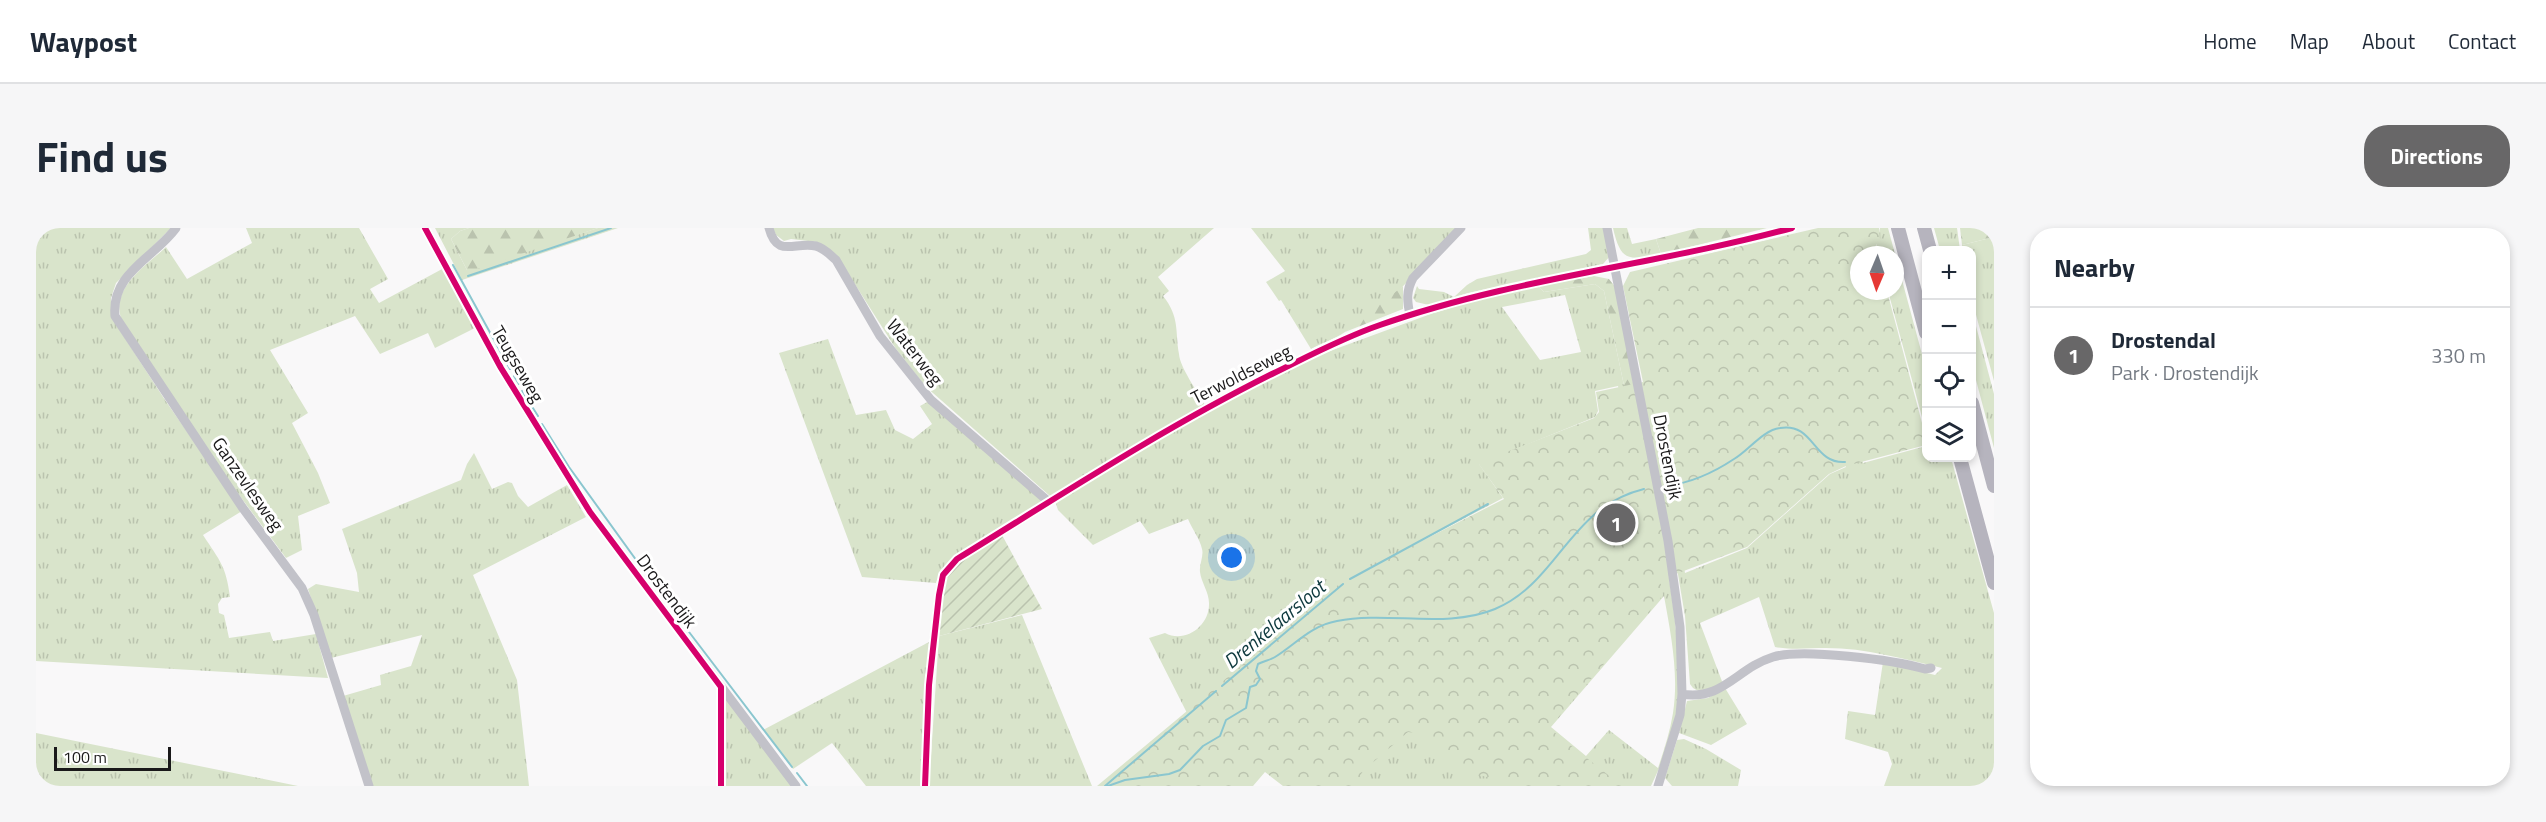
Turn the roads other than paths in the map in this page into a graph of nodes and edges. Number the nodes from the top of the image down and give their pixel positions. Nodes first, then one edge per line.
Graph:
1 (176, 228) edge
2 (425, 228) edge
3 (769, 228) edge
4 (1461, 228) edge
5 (1607, 228) edge
6 (1792, 228) edge
7 (1898, 228) edge
8 (1924, 228) edge
9 (1929, 246) edge
10 (1615, 268) junction
11 (1410, 315) junction
12 (1922, 318) edge
13 (1972, 408) edge
14 (1961, 462) edge
15 (1994, 486) edge
16 (1049, 502) junction
17 (590, 512) joint
18 (1994, 582) edge
19 (1931, 668) dead end
20 (721, 687) junction
21 (1682, 694) junction
22 (369, 786) edge
23 (721, 786) edge
24 (796, 786) edge
25 (925, 786) edge
26 (1658, 786) edge

1 - 22 street, Ganzevlesweg
2 - 17 street, Teugseweg
3 - 16 street, Waterweg
4 - 11 street
5 - 10 street, Drostendijk
6 - 10 street, Terwoldseweg
7 - 12 highway
8 - 9 highway
10 - 11 street, Terwoldseweg
10 - 21 street, Drostendijk
11 - 16 street, Terwoldseweg
13 - 15 highway
14 - 18 highway
16 - 25 street, Terwoldseweg
17 - 20 street, Drostendijk
19 - 21 street
20 - 23 street
20 - 24 street, Drostendijk
21 - 26 street, Drostendijk

